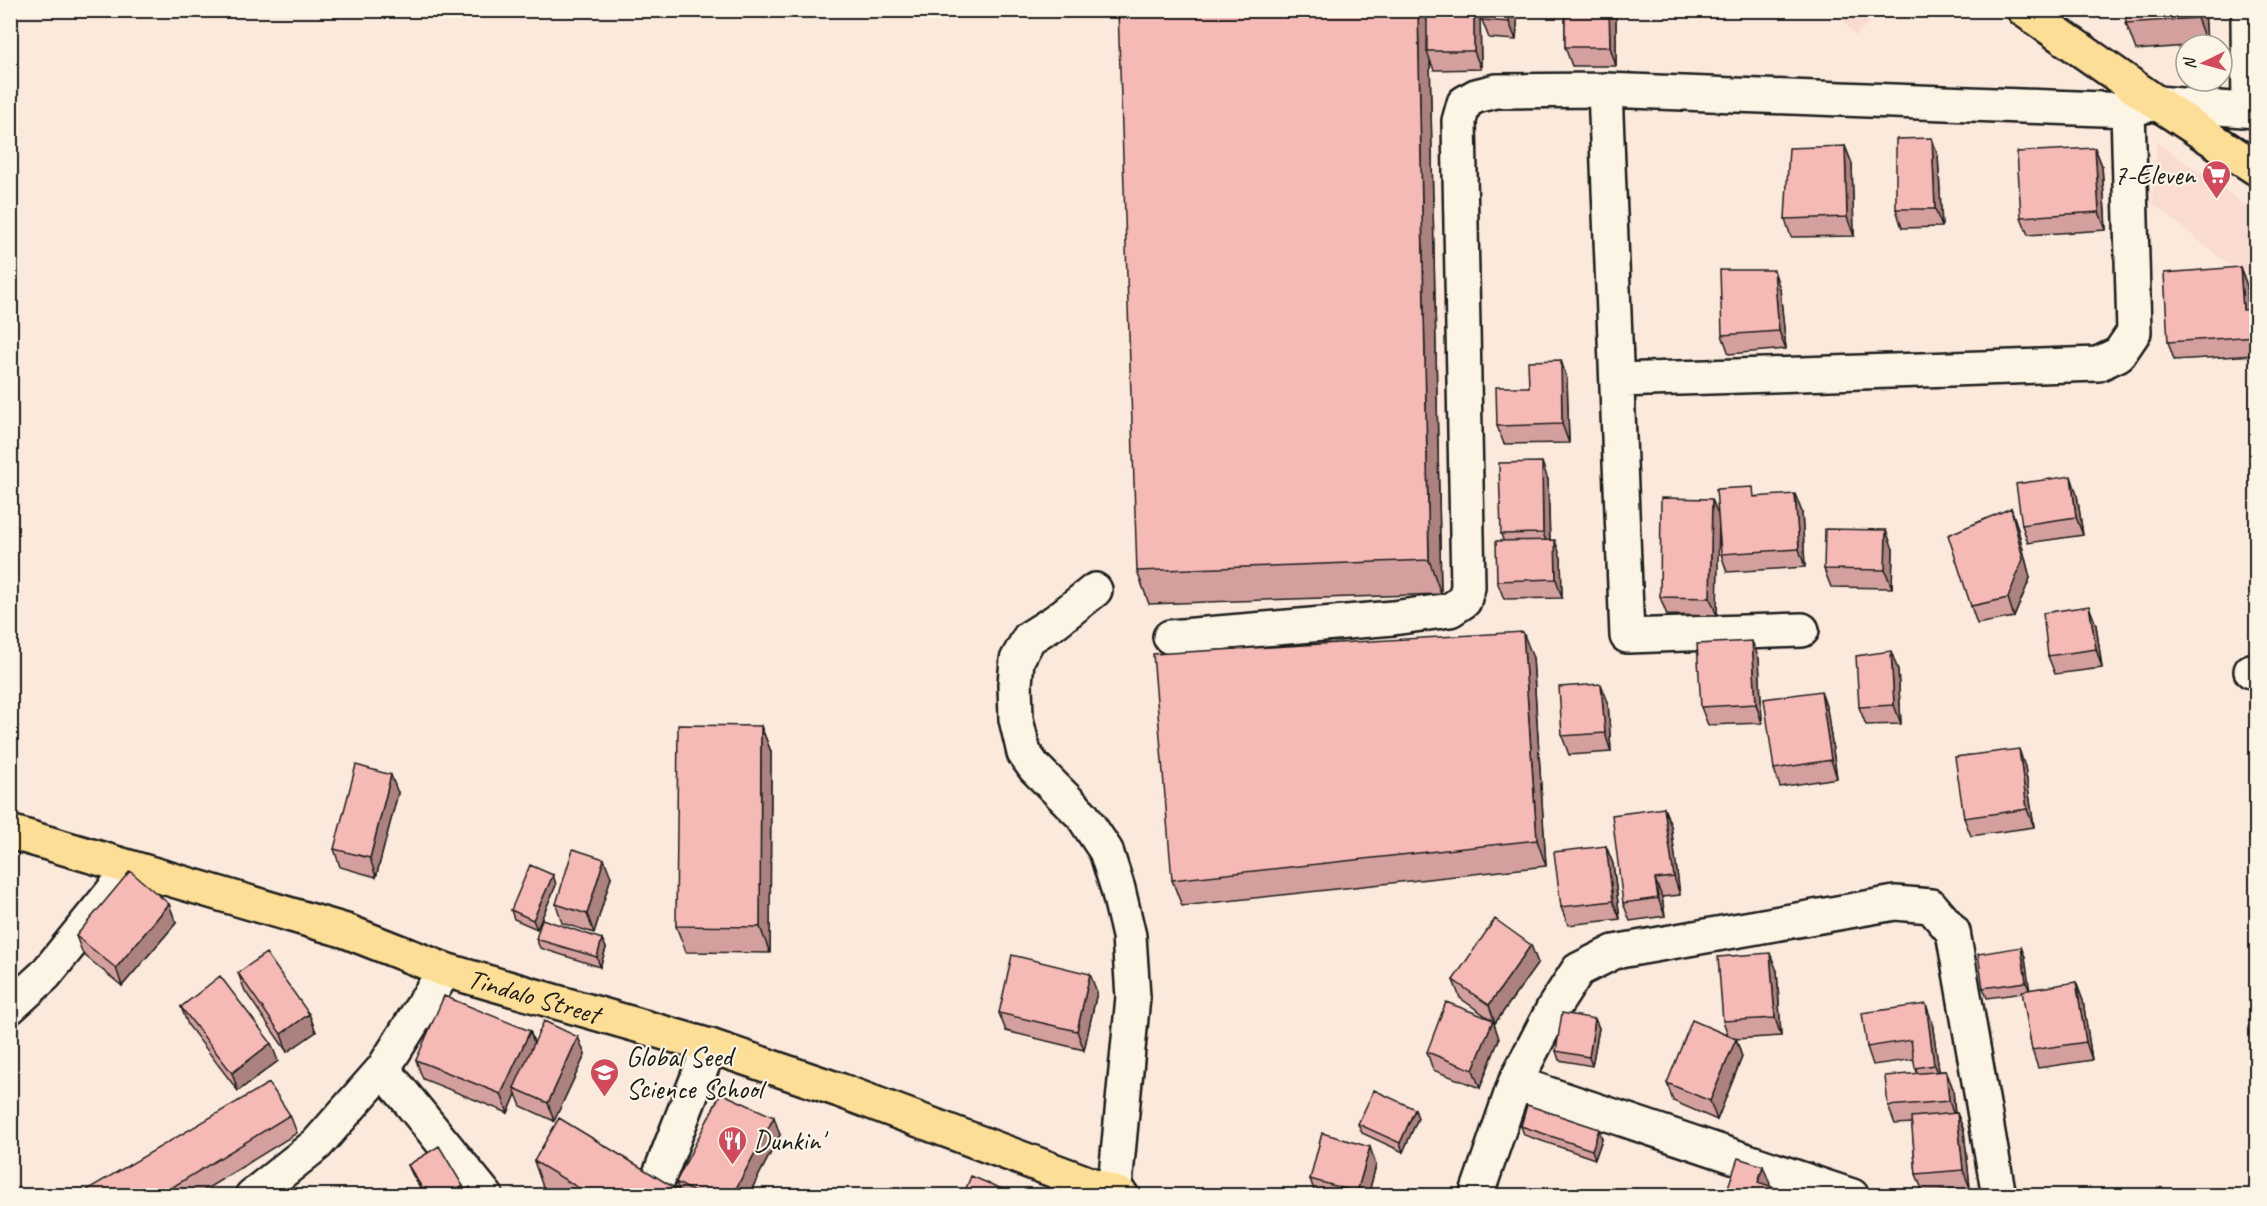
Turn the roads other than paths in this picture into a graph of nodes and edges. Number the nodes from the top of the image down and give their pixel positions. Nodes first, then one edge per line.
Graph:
1 (2024, 10) edge
2 (2256, 21) edge
3 (1605, 90) junction
4 (2143, 106) junction
5 (2253, 111) edge
6 (2256, 168) edge
7 (1618, 380) junction
8 (1095, 590) dead end
9 (1802, 630) dead end
10 (1170, 637) dead end
11 (10, 832) edge
12 (131, 869) junction
13 (445, 970) junction
14 (10, 1007) edge
15 (710, 1046) junction
16 (383, 1069) junction
17 (1515, 1083) junction
18 (655, 1187) edge
19 (1117, 1195) edge
20 (252, 1196) edge
21 (486, 1196) edge
22 (1476, 1196) edge
23 (1852, 1196) edge
24 (1999, 1196) edge

1 - 4 main road
2 - 5 street
3 - 4 street
3 - 7 street
3 - 10 street
4 - 5 street
4 - 6 main road
4 - 7 street
7 - 9 street
8 - 19 street
11 - 12 main road, Tindalo Street
12 - 13 main road, Tindalo Street
12 - 14 street
13 - 15 main road, Tindalo Street
13 - 16 street
15 - 18 street
15 - 19 main road, Tindalo Street
16 - 20 street
16 - 21 street
17 - 22 street
17 - 23 street
17 - 24 street

